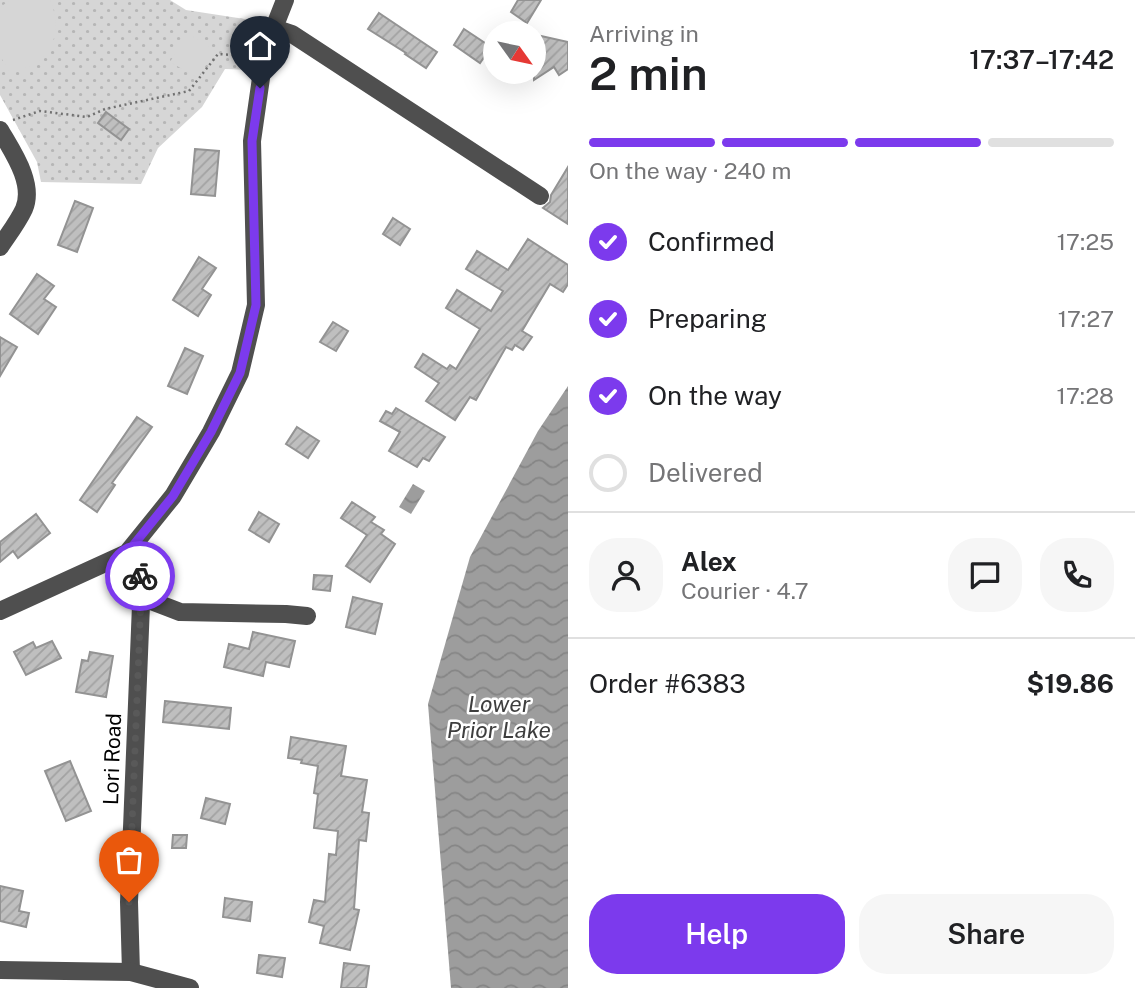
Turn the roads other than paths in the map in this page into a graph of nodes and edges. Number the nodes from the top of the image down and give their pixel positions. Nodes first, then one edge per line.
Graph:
1 (285, 0) edge
2 (274, 29) junction
3 (6, 126) edge
4 (540, 196) dead end
5 (0, 247) edge
6 (127, 553) junction
7 (141, 597) junction
8 (0, 611) edge
9 (307, 616) dead end
10 (0, 970) edge
11 (131, 972) junction
12 (190, 988) edge

1 - 2 street
2 - 4 street
2 - 6 street
3 - 5 street
6 - 7 street, Lori Road
6 - 8 street
7 - 9 street
7 - 11 street, Lori Road
10 - 11 street
11 - 12 street

